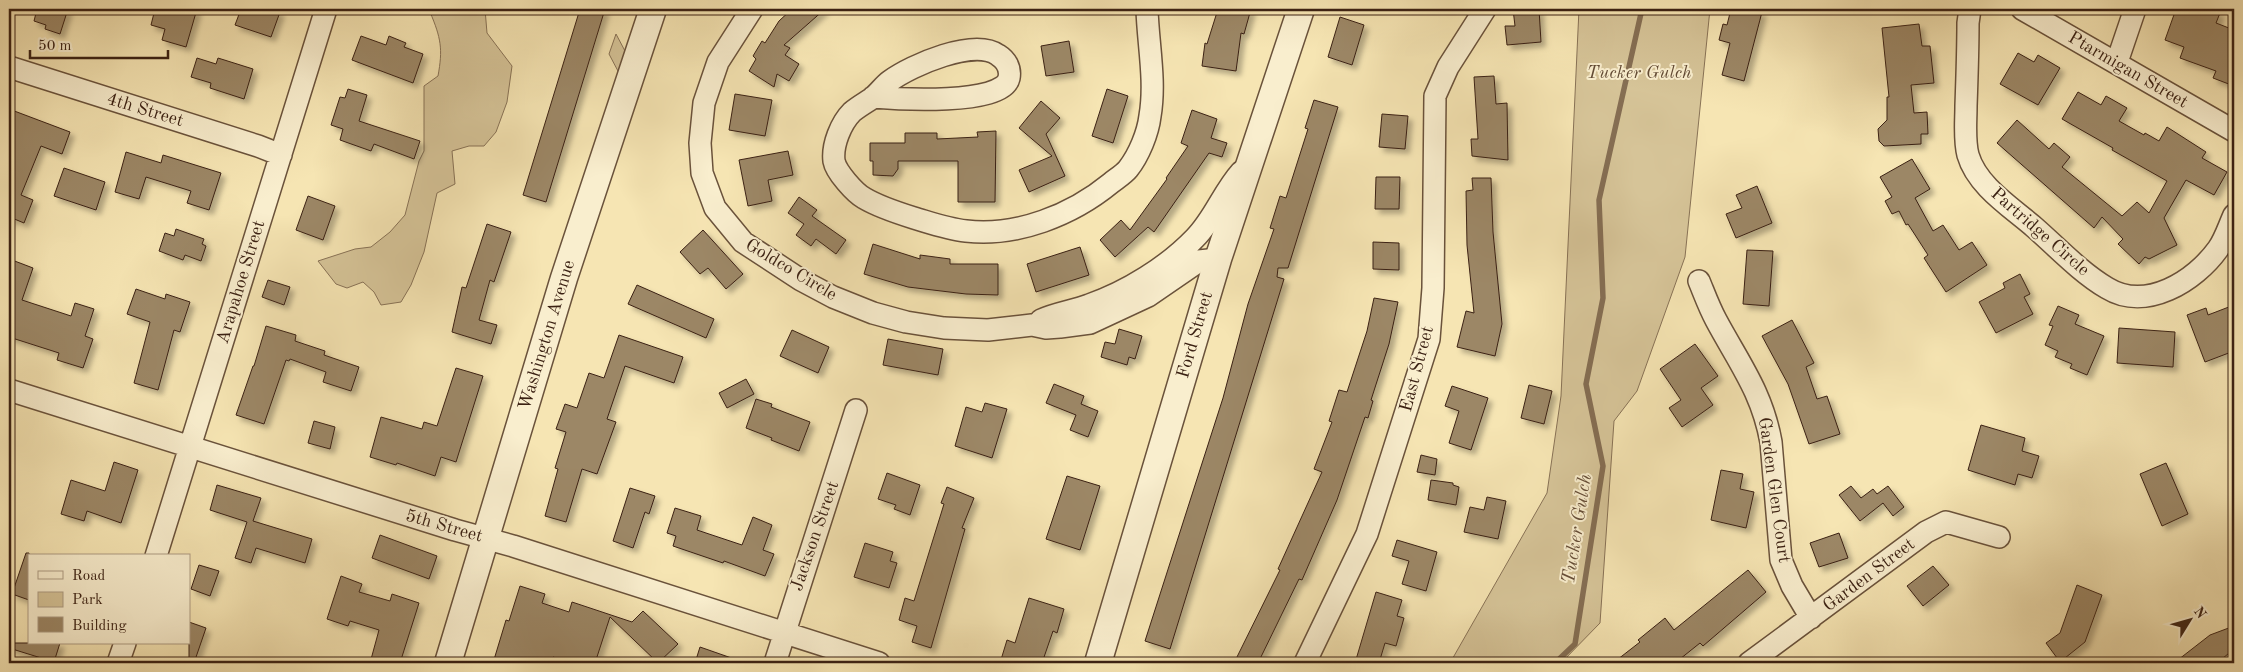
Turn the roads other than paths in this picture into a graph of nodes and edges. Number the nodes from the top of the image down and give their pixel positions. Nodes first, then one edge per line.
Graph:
1 (326, 9) edge
2 (653, 9) edge
3 (752, 9) edge
4 (1147, 9) edge
5 (1301, 9) edge
6 (1485, 9) edge
7 (1970, 9) edge
8 (2022, 9) edge
9 (2135, 9) edge
10 (2117, 62) junction
11 (9, 67) edge
12 (874, 97) junction
13 (2234, 131) edge
14 (281, 155) junction
15 (1252, 161) junction
16 (2234, 215) edge
17 (1218, 259) junction
18 (1699, 280) dead end
19 (1032, 325) junction
20 (9, 390) edge
21 (856, 410) dead end
22 (191, 446) junction
23 (1999, 537) dead end
24 (486, 538) junction
25 (157, 554) edge
26 (1811, 618) junction
27 (783, 633) junction
28 (125, 644) edge
29 (118, 663) edge
30 (448, 663) edge
31 (775, 663) edge
32 (879, 663) edge
33 (1098, 663) edge
34 (1306, 663) edge
35 (1749, 663) edge

1 - 14 street, Arapahoe Street
2 - 24 street, Washington Avenue
3 - 19 street, Goldco Circle
4 - 12 street
5 - 15 street, Ford Street
6 - 34 street, East Street
7 - 16 street, Partridge Circle
8 - 10 street, Ptarmigan Street
9 - 10 street
10 - 13 street, Ptarmigan Street
11 - 14 street, 4th Street
12 - 12 street
14 - 22 street, Arapahoe Street
15 - 17 street, Ford Street
15 - 19 street, Goldco Circle
17 - 19 street, Goldco Circle
17 - 33 street, Ford Street
18 - 26 street, Garden Glen Court
20 - 22 street, 5th Street
21 - 27 street, Jackson Street
22 - 24 street, 5th Street
22 - 25 street, Arapahoe Street
23 - 26 street, Garden Street
24 - 27 street, 5th Street
24 - 30 street, Washington Avenue
26 - 35 street, Garden Street
27 - 31 street, Jackson Street
27 - 32 street, 5th Street
28 - 29 street

